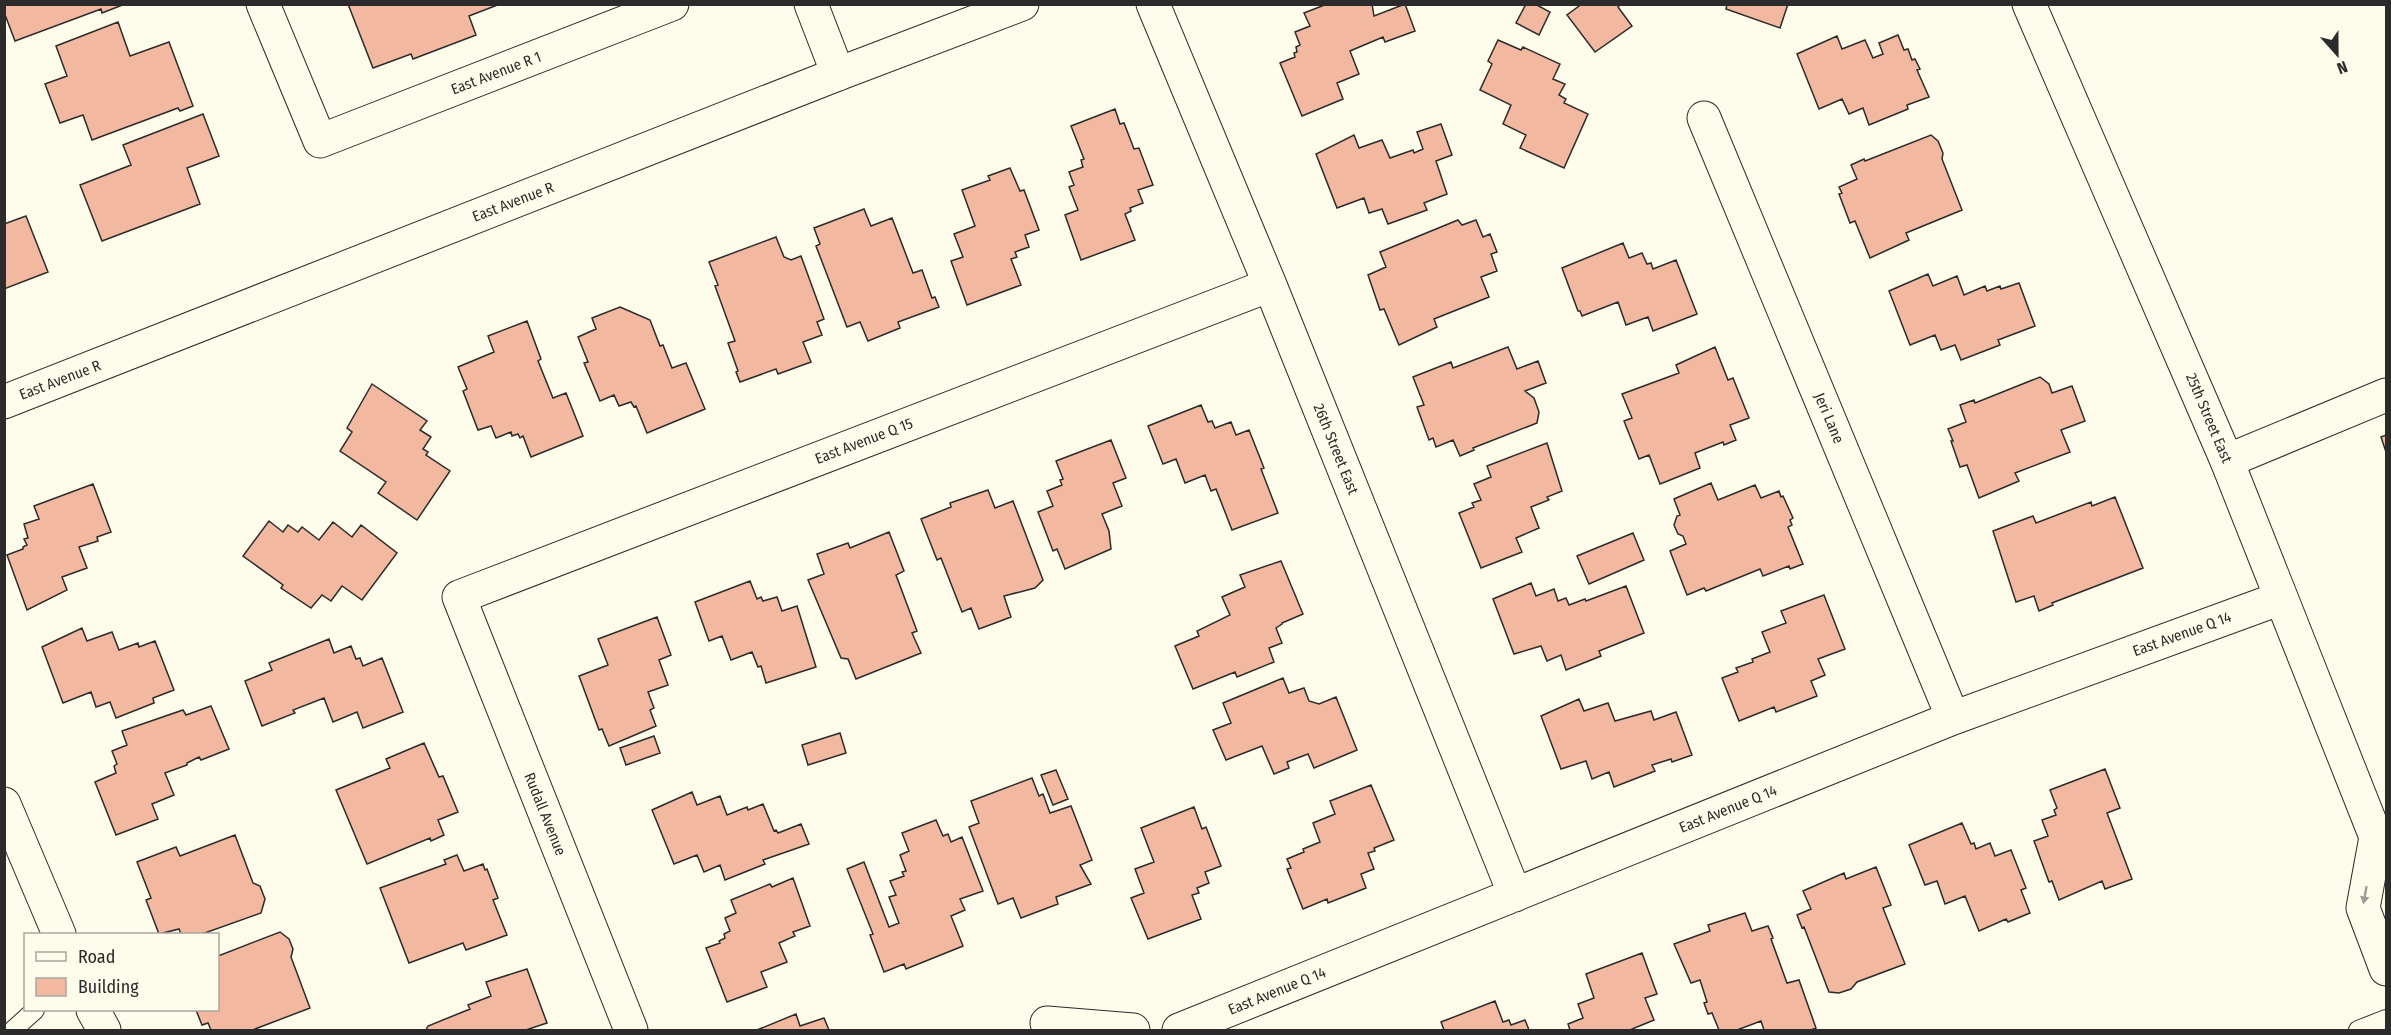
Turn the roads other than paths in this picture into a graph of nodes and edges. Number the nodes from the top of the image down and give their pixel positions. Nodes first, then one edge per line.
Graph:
1 (263, 4) edge
2 (672, 4) edge
3 (811, 4) edge
4 (1022, 4) edge
5 (1153, 4) edge
6 (2029, 4) edge
7 (838, 74) junction
8 (1704, 118) dead end
9 (1270, 285) junction
10 (2386, 395) edge
11 (4, 402) edge
12 (2228, 461) junction
13 (459, 597) joint
14 (2281, 598) junction
15 (1953, 718) junction
16 (4, 804) edge
17 (2381, 840) edge
18 (1515, 895) junction
19 (59, 933) edge
20 (2386, 969) edge
21 (34, 1011) edge
22 (94, 1011) edge
23 (2386, 1019) edge
24 (1047, 1023) dead end
25 (14, 1030) edge
26 (104, 1030) edge
27 (631, 1030) edge
28 (1134, 1030) edge
29 (1179, 1030) edge
30 (2358, 1030) edge

1 - 2 street, East Avenue R 1
3 - 7 street
4 - 7 street, East Avenue R
5 - 9 street, 26th Street East
6 - 12 street, 25th Street East
7 - 11 street, East Avenue R
8 - 15 street, Jeri Lane
9 - 13 street, East Avenue Q 15
9 - 18 street, 26th Street East
10 - 12 street
12 - 14 street, 25th Street East
13 - 27 street, Rudall Avenue
14 - 15 street, East Avenue Q 14
14 - 17 street, 25th Street East
15 - 18 street, East Avenue Q 14
16 - 19 street
17 -> 20 street, 25th Street East
18 - 29 street, East Avenue Q 14
21 - 25 lane
22 - 26 street
23 - 30 lane
24 - 28 street

